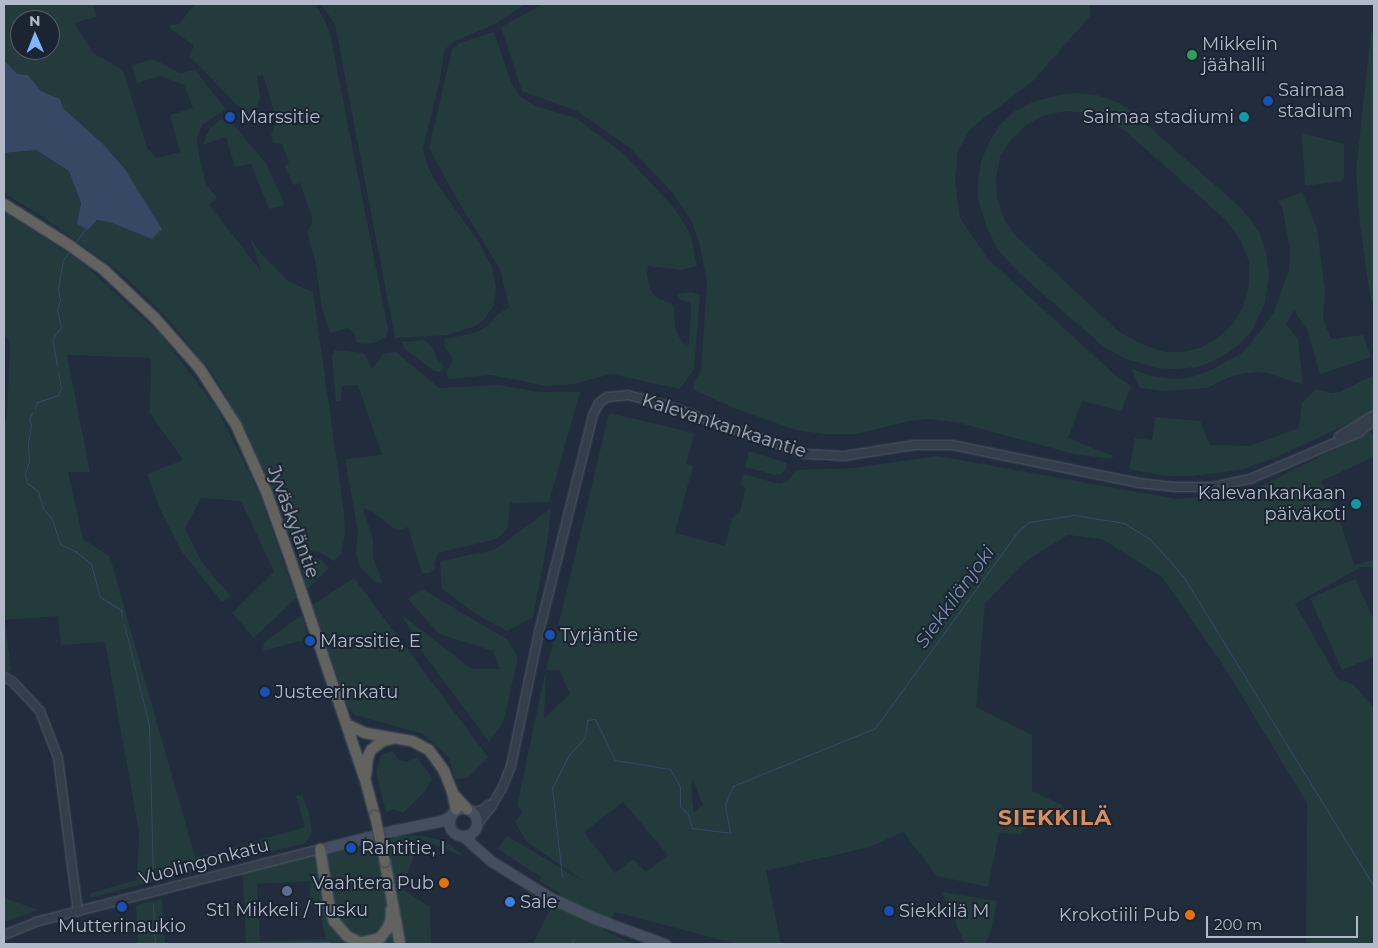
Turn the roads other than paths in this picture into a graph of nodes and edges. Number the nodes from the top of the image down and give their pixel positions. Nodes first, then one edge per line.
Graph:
1 (4, 204) edge
2 (1374, 415) edge
3 (1374, 421) edge
4 (1370, 428) edge
5 (1298, 460) junction
6 (4, 677) edge
7 (348, 725) junction
8 (396, 738) junction
9 (365, 778) junction
10 (452, 791) junction
11 (494, 801) junction
12 (470, 810) junction
13 (454, 813) junction
14 (415, 827) junction
15 (476, 827) junction
16 (459, 834) junction
17 (320, 849) junction
18 (495, 862) junction
19 (392, 896) junction
20 (78, 912) junction
21 (4, 935) edge
22 (360, 944) edge
23 (400, 944) edge
24 (665, 944) edge

1 - 7 highway, Jyväskyläntie
2 - 5 street
3 - 4 street, Kalevankankaantie
4 - 5 street, Kalevankankaantie
5 - 11 street, Kalevankankaantie
6 - 20 street
7 - 8 highway
7 - 9 highway, Jyväskyläntie
8 - 9 highway
8 - 10 highway
9 - 19 highway, Jyväskyläntie, bridge
10 - 12 highway
10 - 13 highway
11 - 12 street
11 - 15 street, Kalevankankaantie
12 - 13 main road
12 - 15 main road
13 - 14 main road
13 - 16 main road
14 - 16 main road
14 - 17 main road, Vuolingonkatu
15 - 16 main road
15 - 18 main road
16 - 18 main road
17 - 20 street, Vuolingonkatu
17 - 22 highway
18 - 24 main road
19 - 22 highway
19 - 23 highway, Jyväskyläntie
20 - 21 street, Vuolingonkatu

